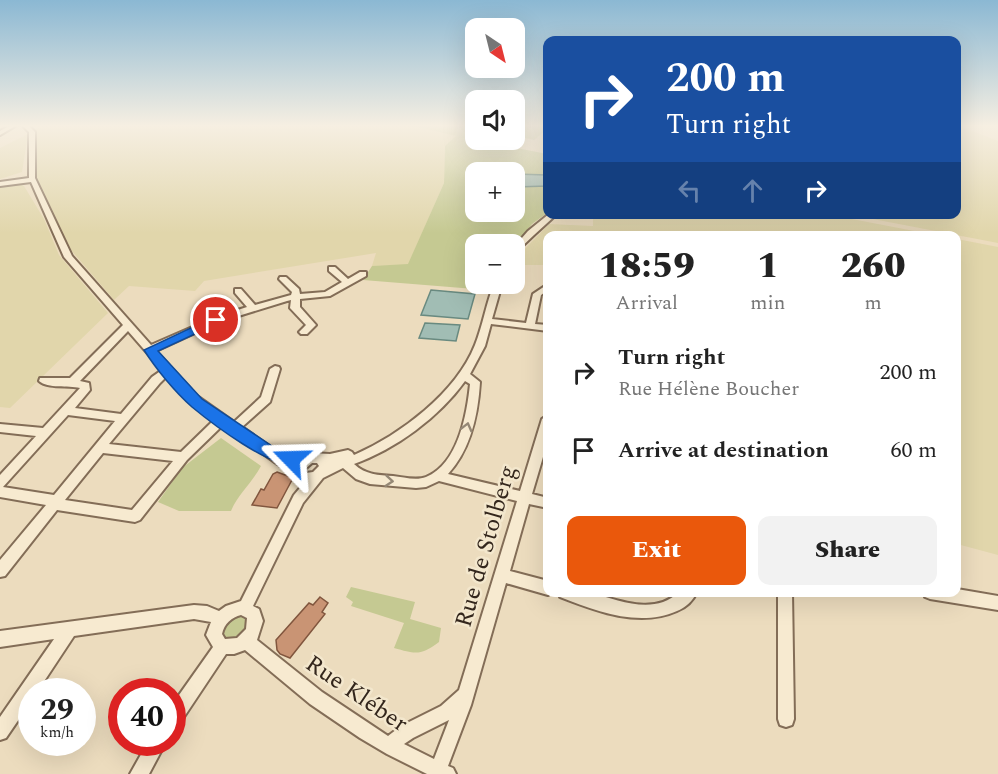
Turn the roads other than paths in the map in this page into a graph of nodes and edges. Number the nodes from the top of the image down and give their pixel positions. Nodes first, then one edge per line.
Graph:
1 (30, 161) edge
2 (29, 178) junction
3 (0, 182) edge
4 (548, 219) edge
5 (525, 240) edge
6 (332, 269) dead end
7 (363, 274) dead end
8 (283, 279) dead end
9 (347, 282) junction
10 (543, 290) edge
11 (238, 291) dead end
12 (495, 294) edge
13 (296, 298) junction
14 (254, 309) junction
15 (487, 321) junction
16 (128, 325) junction
17 (530, 326) junction
18 (543, 327) edge
19 (304, 332) dead end
20 (150, 350) junction
21 (275, 369) dead end
22 (168, 370) junction
23 (464, 375) junction
24 (44, 381) dead end
25 (73, 382) junction
26 (65, 411) junction
27 (124, 418) junction
28 (221, 420) junction
29 (0, 428) edge
30 (234, 428) junction
31 (45, 433) junction
32 (398, 434) junction
33 (543, 435) edge
34 (100, 448) junction
35 (273, 455) junction
36 (183, 457) junction
37 (315, 458) junction
38 (346, 463) junction
39 (300, 474) junction
40 (319, 475) junction
41 (437, 476) junction
42 (0, 483) edge
43 (0, 492) edge
44 (524, 497) junction
45 (298, 499) junction
46 (543, 502) edge
47 (56, 503) junction
48 (0, 572) edge
49 (502, 575) junction
50 (543, 587) edge
51 (585, 597) edge
52 (685, 597) edge
53 (785, 597) edge
54 (961, 597) edge
55 (998, 603) edge
56 (245, 608) junction
57 (220, 619) junction
58 (70, 629) junction
59 (0, 639) edge
60 (246, 641) junction
61 (223, 646) junction
62 (468, 687) junction
63 (186, 700) edge
64 (786, 719) dead end
65 (0, 732) edge
66 (390, 746) junction
67 (150, 756) edge
68 (443, 772) edge
69 (139, 774) edge

1 - 2 street
2 - 3 street
2 - 16 street
4 - 5 street
6 - 9 street
7 - 9 street
8 - 13 street
9 - 13 street
10 - 17 street
11 - 14 street
12 - 15 street
13 - 14 street
13 - 19 street
14 - 20 street
15 - 17 street
15 - 23 street
16 - 20 street
16 - 25 street
17 - 18 street
20 - 22 street
21 - 30 street
22 - 27 street
22 - 28 street
23 - 32 street
41 -> 23 street
24 - 25 street
25 - 26 street
26 - 27 street
26 - 31 street
27 - 34 street
28 - 30 street
28 - 36 street
29 - 31 street
30 - 35 street
31 - 42 street
32 - 37 street
32 - 38 street
33 - 44 street, Rue de Stolberg
34 - 36 street
34 - 47 street
35 - 37 street
35 - 39 street
36 - 47 street
37 - 39 street
37 - 40 street
38 - 40 street
38 -> 41 street
39 - 40 street
39 - 45 street
40 - 45 street
41 - 44 street
43 - 47 street
44 - 46 street
44 - 49 street, Rue de Stolberg
45 - 56 street
47 - 48 street
49 - 50 street
49 - 62 street, Rue de Stolberg
51 - 52 street
53 - 64 street
54 - 55 street
56 - 57 street
56 - 60 street
57 - 58 street
57 - 61 street
58 - 59 street
58 - 65 street
60 - 61 street
60 - 66 street, Rue Kléber
61 - 63 street
62 - 66 street, Rue de Stolberg
62 - 68 street, Rue de Stolberg
66 - 68 street, Rue Kléber
67 - 69 street

